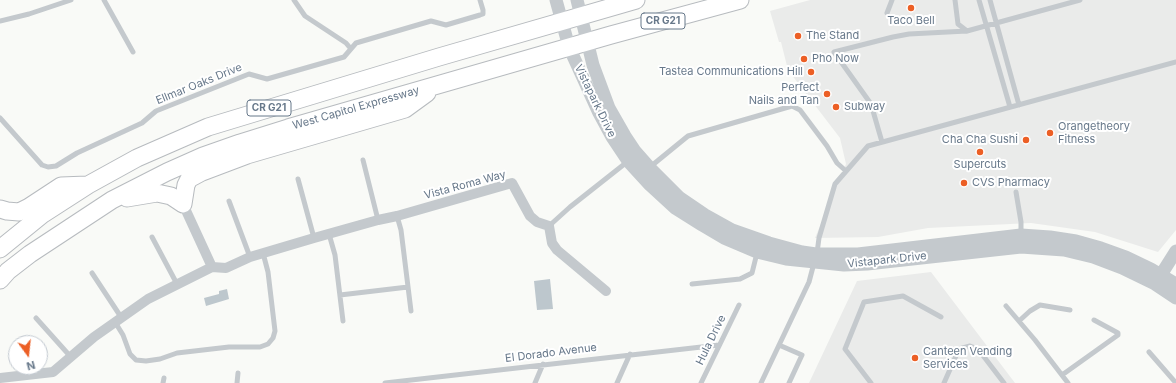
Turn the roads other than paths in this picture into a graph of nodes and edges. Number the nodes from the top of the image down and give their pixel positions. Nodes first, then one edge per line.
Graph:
1 (71, 0) edge
2 (104, 0) edge
3 (294, 0) edge
4 (480, 0) edge
5 (556, 0) edge
6 (636, 0) edge
7 (740, 0) edge
8 (892, 0) edge
9 (954, 0) edge
10 (979, 0) edge
11 (990, 0) edge
12 (1080, 0) edge
13 (579, 8) edge
14 (887, 13) dead end
15 (0, 21) edge
16 (562, 22) junction
17 (997, 23) junction
18 (987, 26) junction
19 (967, 32) junction
20 (587, 42) junction
21 (569, 47) junction
22 (351, 49) junction
23 (133, 52) dead end
24 (1176, 62) edge
25 (438, 84) junction
26 (1019, 105) junction
27 (1010, 107) junction
28 (0, 118) edge
29 (882, 142) junction
30 (363, 160) dead end
31 (628, 161) junction
32 (650, 168) junction
33 (846, 171) junction
34 (298, 179) dead end
35 (88, 185) junction
36 (1016, 192) dead end
37 (112, 200) junction
38 (229, 200) dead end
39 (183, 204) junction
40 (0, 209) edge
41 (397, 216) junction
42 (378, 220) junction
43 (548, 226) junction
44 (330, 234) junction
45 (152, 237) dead end
46 (314, 238) junction
47 (1021, 241) junction
48 (0, 249) edge
49 (1176, 251) edge
50 (757, 252) junction
51 (263, 253) junction
52 (250, 257) junction
53 (815, 258) junction
54 (212, 267) junction
55 (92, 273) dead end
56 (0, 280) edge
57 (177, 284) junction
58 (692, 284) dead end
59 (1169, 285) edge
60 (408, 287) junction
61 (606, 291) dead end
62 (340, 295) junction
63 (739, 305) dead end
64 (1006, 306) dead end
65 (1070, 310) dead end
66 (411, 311) dead end
67 (941, 317) dead end
68 (36, 318) dead end
69 (118, 319) junction
70 (1094, 320) dead end
71 (343, 321) dead end
72 (1019, 321) junction
73 (719, 345) junction
74 (779, 345) junction
75 (1149, 352) dead end
76 (630, 354) junction
77 (70, 356) junction
78 (543, 364) junction
79 (238, 373) dead end
80 (1062, 375) junction
81 (0, 378) edge
82 (424, 381) edge
83 (237, 383) edge
84 (385, 383) edge
85 (534, 383) edge
86 (617, 383) edge
87 (701, 383) edge
88 (761, 383) edge
89 (790, 383) edge
90 (871, 383) edge
91 (944, 383) edge
92 (1004, 383) edge
93 (1068, 383) edge
94 (1176, 383) edge

1 - 15 lane
2 - 23 lane
3 - 22 lane
4 - 22 lane, Ellmar Oaks Drive
5 - 16 street, Vistapark Drive
6 - 13 highway, CR G21
7 - 20 highway, West Capitol Expressway / CR G21
8 - 14 lane
9 - 19 lane
10 - 18 lane
11 - 17 lane
12 - 17 lane
13 - 16 highway, CR G21
13 - 20 street, Vistapark Drive
16 - 21 street, Vistapark Drive
16 - 35 highway, CR G21
17 - 18 lane
17 - 26 lane
18 - 19 lane
18 - 27 lane
19 - 29 lane
20 - 21 highway, West Capitol Expressway / CR G21
20 - 32 street, Vistapark Drive
21 - 25 highway, West Capitol Expressway / CR G21
21 - 31 street, Vistapark Drive
22 - 28 lane, Ellmar Oaks Drive
24 - 26 lane
25 - 37 highway, West Capitol Expressway / CR G21
25 - 39 highway
26 - 27 lane
27 - 29 lane
29 - 33 lane
30 - 42 lane
31 - 43 lane
31 - 50 street, Vistapark Drive
32 - 33 lane
32 - 53 street, Vistapark Drive
33 - 53 lane
34 - 46 lane
35 - 40 highway
35 - 48 highway, CR G21
36 - 47 lane
37 - 39 highway
37 - 56 highway, West Capitol Expressway / CR G21
38 - 52 lane
39 - 54 street
41 - 42 street, Vista Roma Way
41 - 43 street, Vista Roma Way
41 - 60 lane
42 - 44 street, Vista Roma Way
43 - 61 street
44 - 46 street, Vista Roma Way
44 - 62 lane
45 - 57 lane
46 - 51 street, Vista Roma Way
47 - 53 street, Vistapark Drive
47 - 59 street, Vistapark Drive
49 - 59 street
50 - 53 street, Vistapark Drive
50 - 58 lane
51 - 52 street, Vista Roma Way
51 - 69 lane
52 - 54 street, Vista Roma Way
53 - 74 lane
54 - 57 street, Vista Roma Way
55 - 69 lane
57 - 69 street, Vista Roma Way
60 - 62 lane
60 - 66 lane
62 - 71 lane
63 - 73 lane, Hula Drive
64 - 72 lane
65 - 72 lane
67 - 90 lane
68 - 77 lane
69 - 77 street, Vista Roma Way
70 - 80 lane
72 - 80 lane
73 - 76 lane, El Dorado Avenue
73 - 87 lane, Hula Drive
74 - 88 lane
74 - 89 lane
75 - 94 lane
76 - 78 lane, El Dorado Avenue
76 - 86 lane
77 - 81 street, Vista Roma Way
78 - 82 lane, El Dorado Avenue
78 - 85 lane
79 - 83 lane
80 - 93 lane
82 - 84 lane, El Dorado Avenue
91 - 92 lane

